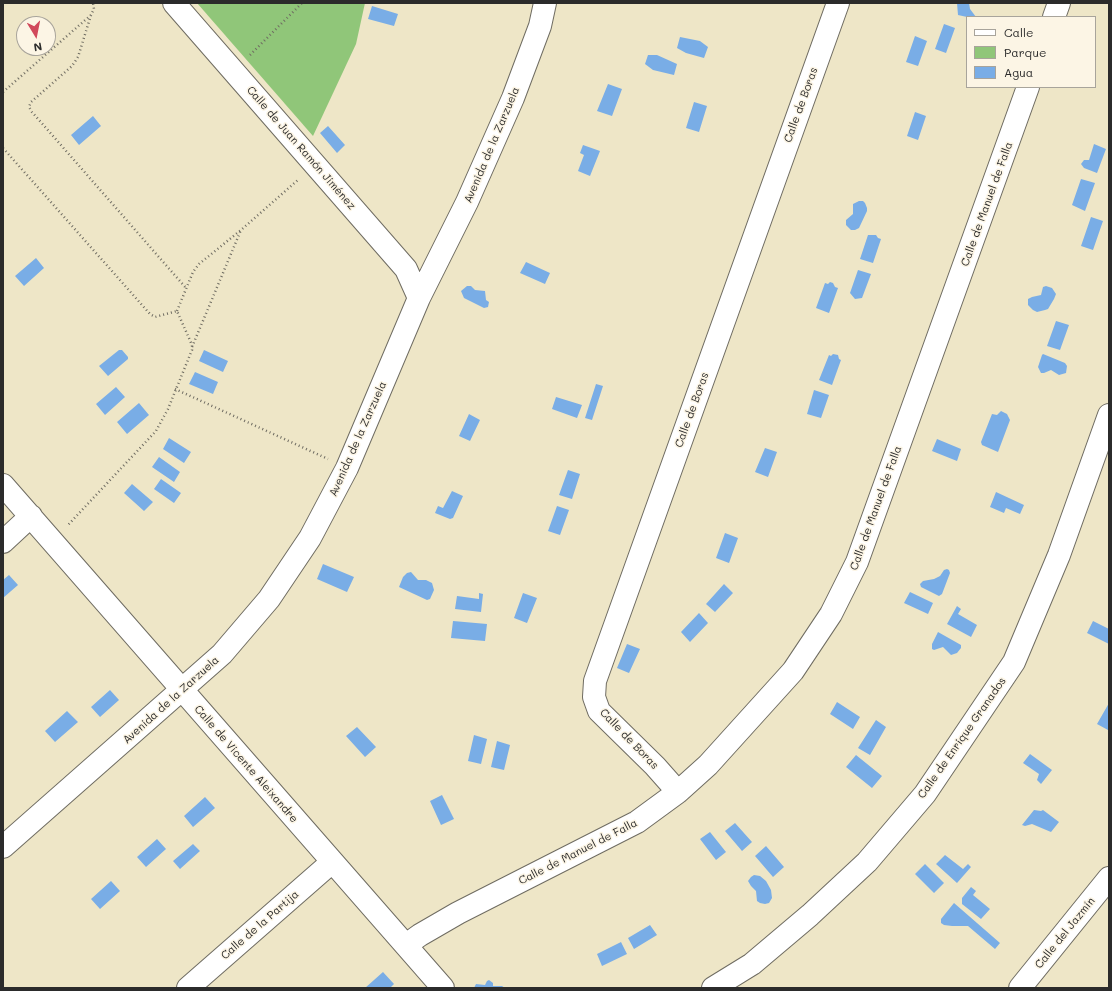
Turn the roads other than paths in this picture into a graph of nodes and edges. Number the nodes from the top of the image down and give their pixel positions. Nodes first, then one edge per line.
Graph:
1 (174, 3) edge
2 (545, 3) edge
3 (838, 3) edge
4 (1059, 3) edge
5 (1054, 16) edge
6 (1028, 88) edge
7 (419, 298) junction
8 (1109, 415) edge
9 (3, 485) edge
10 (31, 516) junction
11 (3, 542) edge
12 (182, 691) junction
13 (678, 792) junction
14 (3, 847) edge
15 (332, 862) junction
16 (1109, 878) edge
17 (406, 945) junction
18 (188, 988) edge
19 (443, 988) edge
20 (713, 988) edge
21 (1020, 988) edge

1 - 7 street, Calle de Juan Ramón Jiménez
2 - 7 street, Avenida de la Zarzuela
3 - 13 street, Calle de Boras
4 - 5 street
6 - 13 street, Calle de Manuel de Falla
7 - 12 street, Avenida de la Zarzuela
8 - 20 street, Calle de Enrique Granados
9 - 10 street, Calle de Vicente Aleixandre
10 - 11 street
10 - 12 street, Calle de Vicente Aleixandre
12 - 14 street, Avenida de la Zarzuela
12 - 15 street, Calle de Vicente Aleixandre
13 - 17 street, Calle de Manuel de Falla
15 - 17 street, Calle de Vicente Aleixandre
15 - 18 street, Calle de la Partija
16 - 21 street, Calle del Jazmín
17 - 19 street, Calle de Vicente Aleixandre

